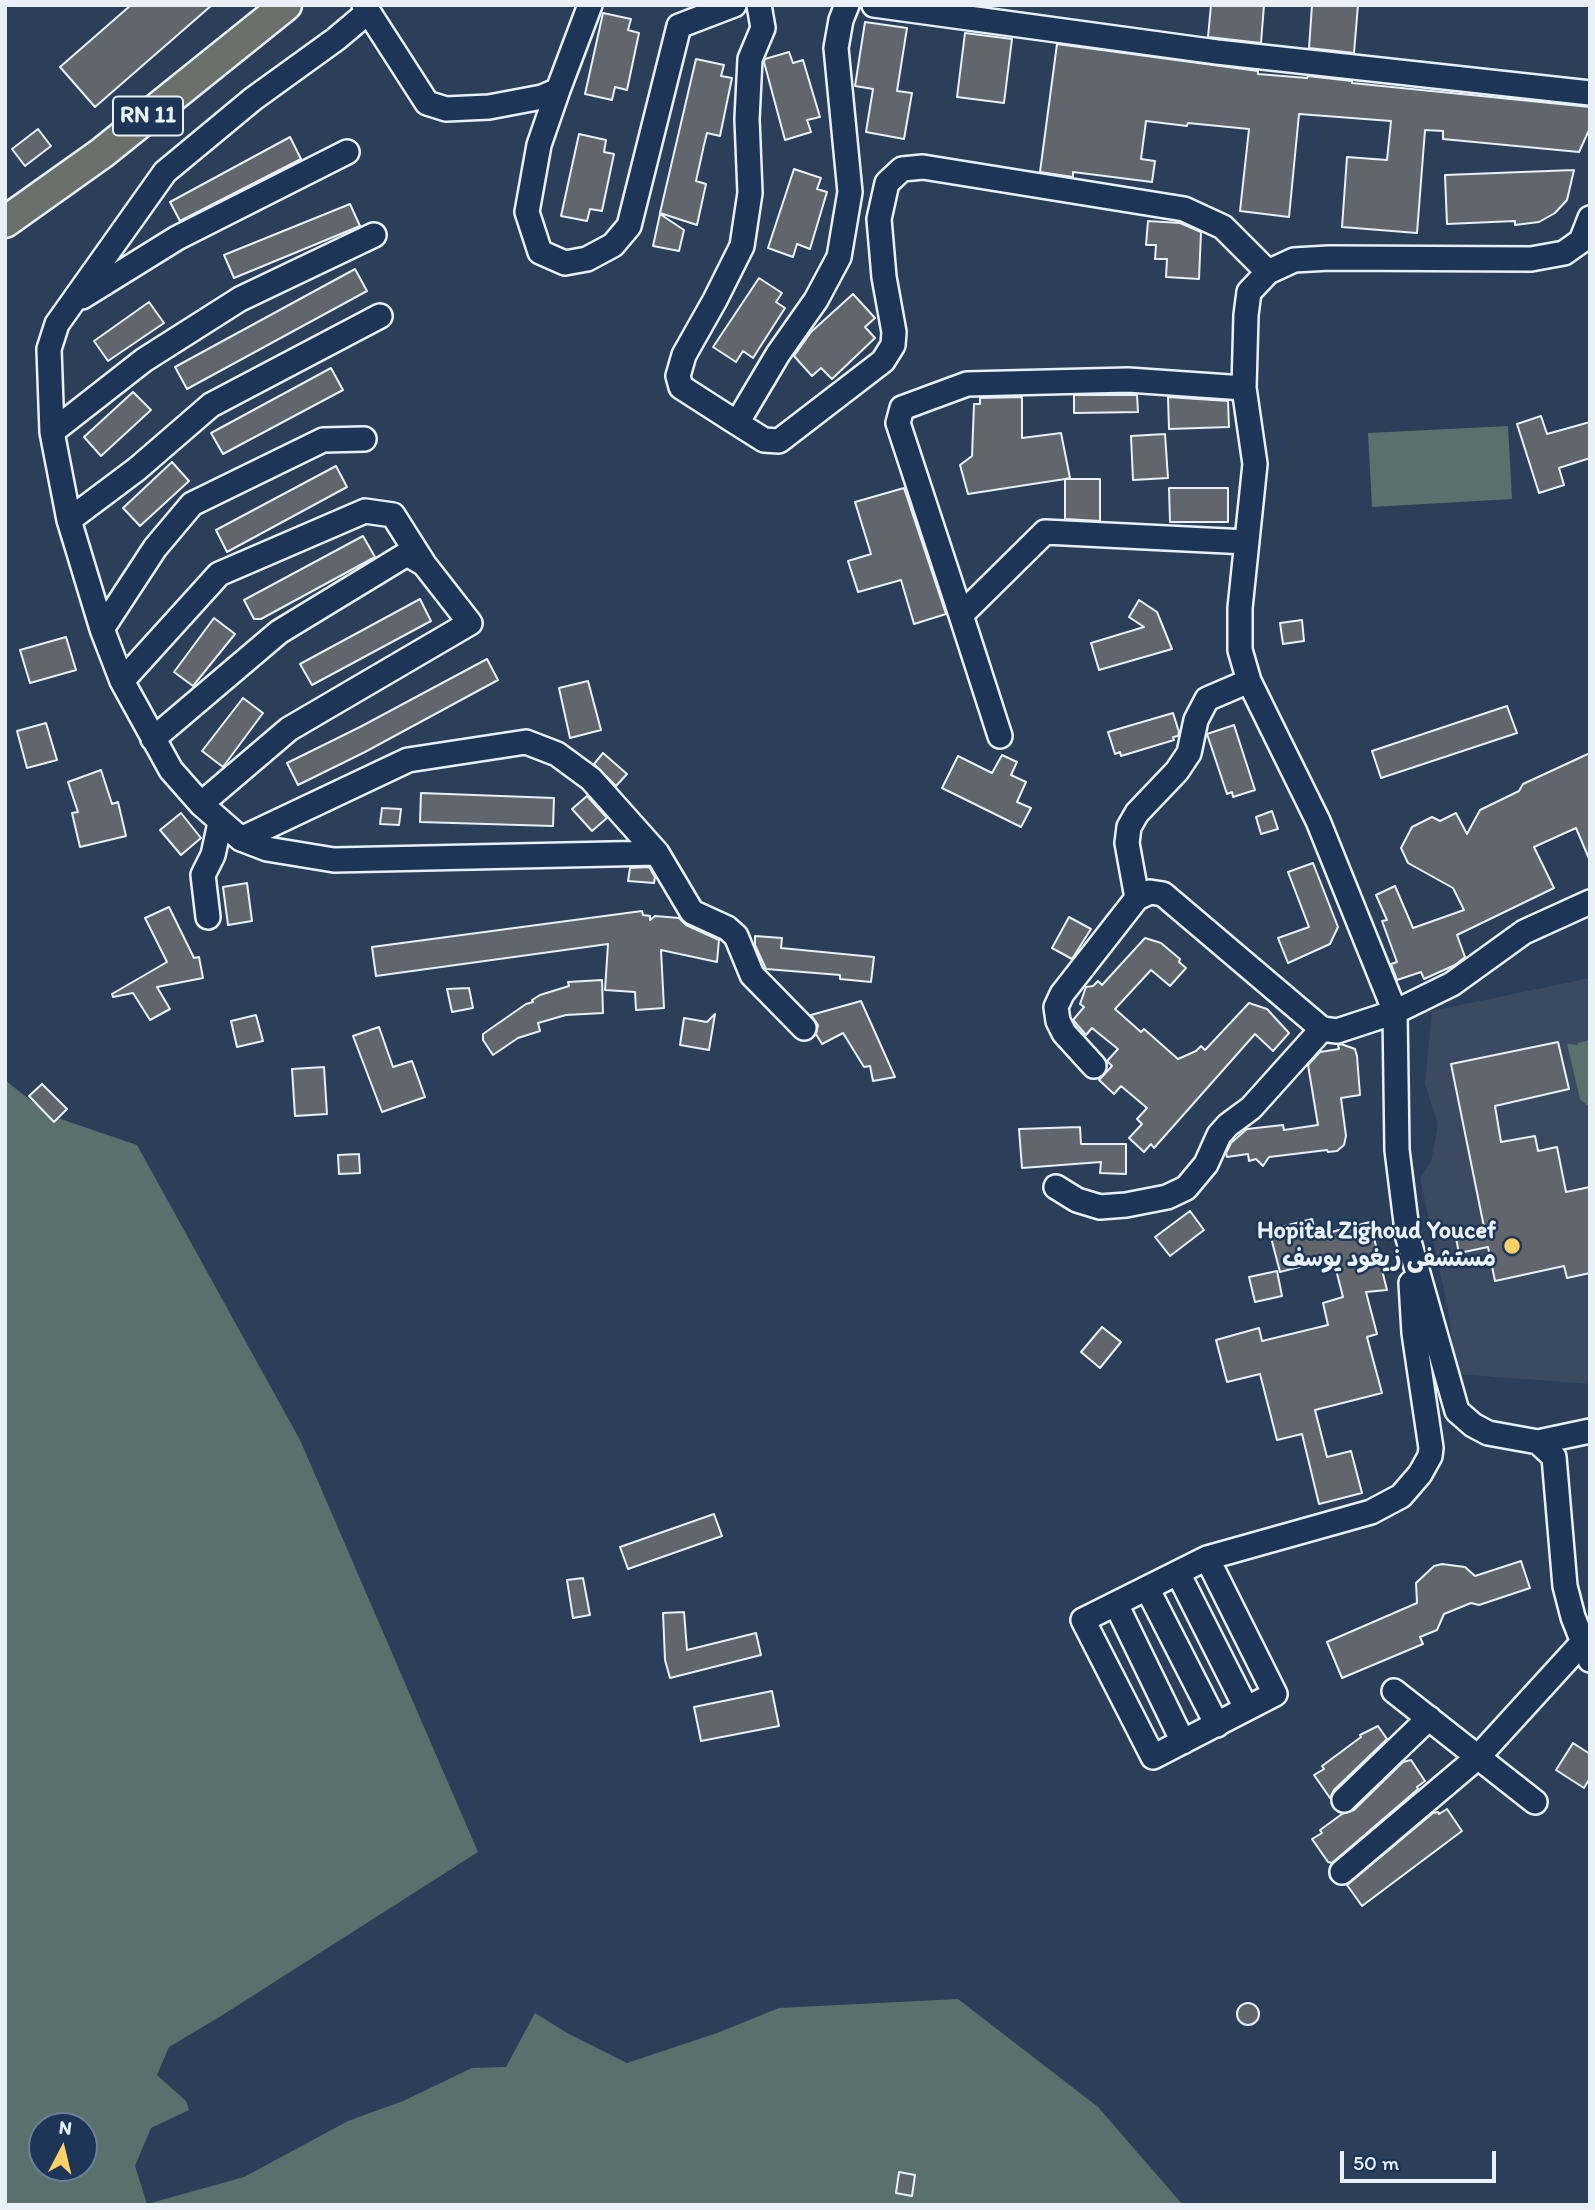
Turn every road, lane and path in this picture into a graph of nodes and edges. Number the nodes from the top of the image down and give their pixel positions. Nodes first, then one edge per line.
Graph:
1 (286, 5) edge
2 (590, 5) edge
3 (734, 5) edge
4 (759, 5) edge
5 (847, 5) edge
6 (874, 5) edge
7 (366, 9) edge
8 (558, 90) junction
9 (1590, 93) edge
10 (347, 152) dead end
11 (1590, 218) edge
12 (5, 222) edge
13 (374, 235) dead end
14 (1268, 272) junction
15 (75, 301) junction
16 (380, 316) dead end
17 (1244, 388) junction
18 (737, 423) junction
19 (52, 432) junction
20 (364, 439) dead end
21 (69, 520) junction
22 (1247, 542) junction
23 (424, 564) junction
24 (961, 615) junction
25 (102, 629) junction
26 (122, 681) junction
27 (1249, 681) junction
28 (1000, 736) dead end
29 (153, 739) junction
30 (201, 804) junction
31 (220, 823) junction
32 (241, 839) junction
33 (657, 853) junction
34 (1137, 898) junction
35 (1590, 902) edge
36 (208, 917) dead end
37 (1395, 1012) junction
38 (804, 1028) dead end
39 (1322, 1029) junction
40 (1094, 1066) dead end
41 (1056, 1187) dead end
42 (1408, 1238) junction
43 (1590, 1431) edge
44 (1538, 1442) junction
45 (1207, 1558) junction
46 (1178, 1573) junction
47 (1147, 1588) junction
48 (1116, 1604) junction
49 (1581, 1614) edge
50 (1586, 1651) edge
51 (1394, 1691) dead end
52 (1247, 1708) junction
53 (1429, 1718) junction
54 (1217, 1725) junction
55 (1183, 1742) junction
56 (1478, 1757) junction
57 (1344, 1800) dead end
58 (1535, 1802) dead end
59 (1342, 1872) dead end

1 - 12 main road, RN 11
2 - 8 street
3 - 8 street
4 - 18 street
5 - 18 street
6 - 9 street
7 - 8 street
7 - 15 street
10 - 15 street
11 - 14 street
13 - 19 street
14 - 17 street
14 - 18 street
15 - 19 street
16 - 21 street
17 - 22 street
17 - 24 street
19 - 21 street
20 - 25 street
21 - 25 street
22 - 24 street
22 - 27 street
23 - 26 street
23 - 29 street
23 - 30 street
24 - 28 street
25 - 26 street
26 - 29 street
27 - 34 street
27 - 37 street
29 - 30 street
30 - 31 street
31 - 32 street
31 - 36 street
32 - 33 street
32 - 33 street
33 - 38 street
34 - 39 street
34 - 40 street
35 - 37 street
37 - 39 street
37 - 42 street
39 - 41 street
42 - 44 street
42 - 45 street
43 - 44 street
44 - 49 street
45 - 46 street
45 - 52 street
46 - 47 street
46 - 52 street
47 - 48 street
47 - 54 street
48 - 55 street
48 - 55 street
49 - 50 street
50 - 56 street
51 - 53 street
52 - 54 street
53 - 56 street
53 - 57 street
54 - 55 street
56 - 58 street
56 - 59 street

